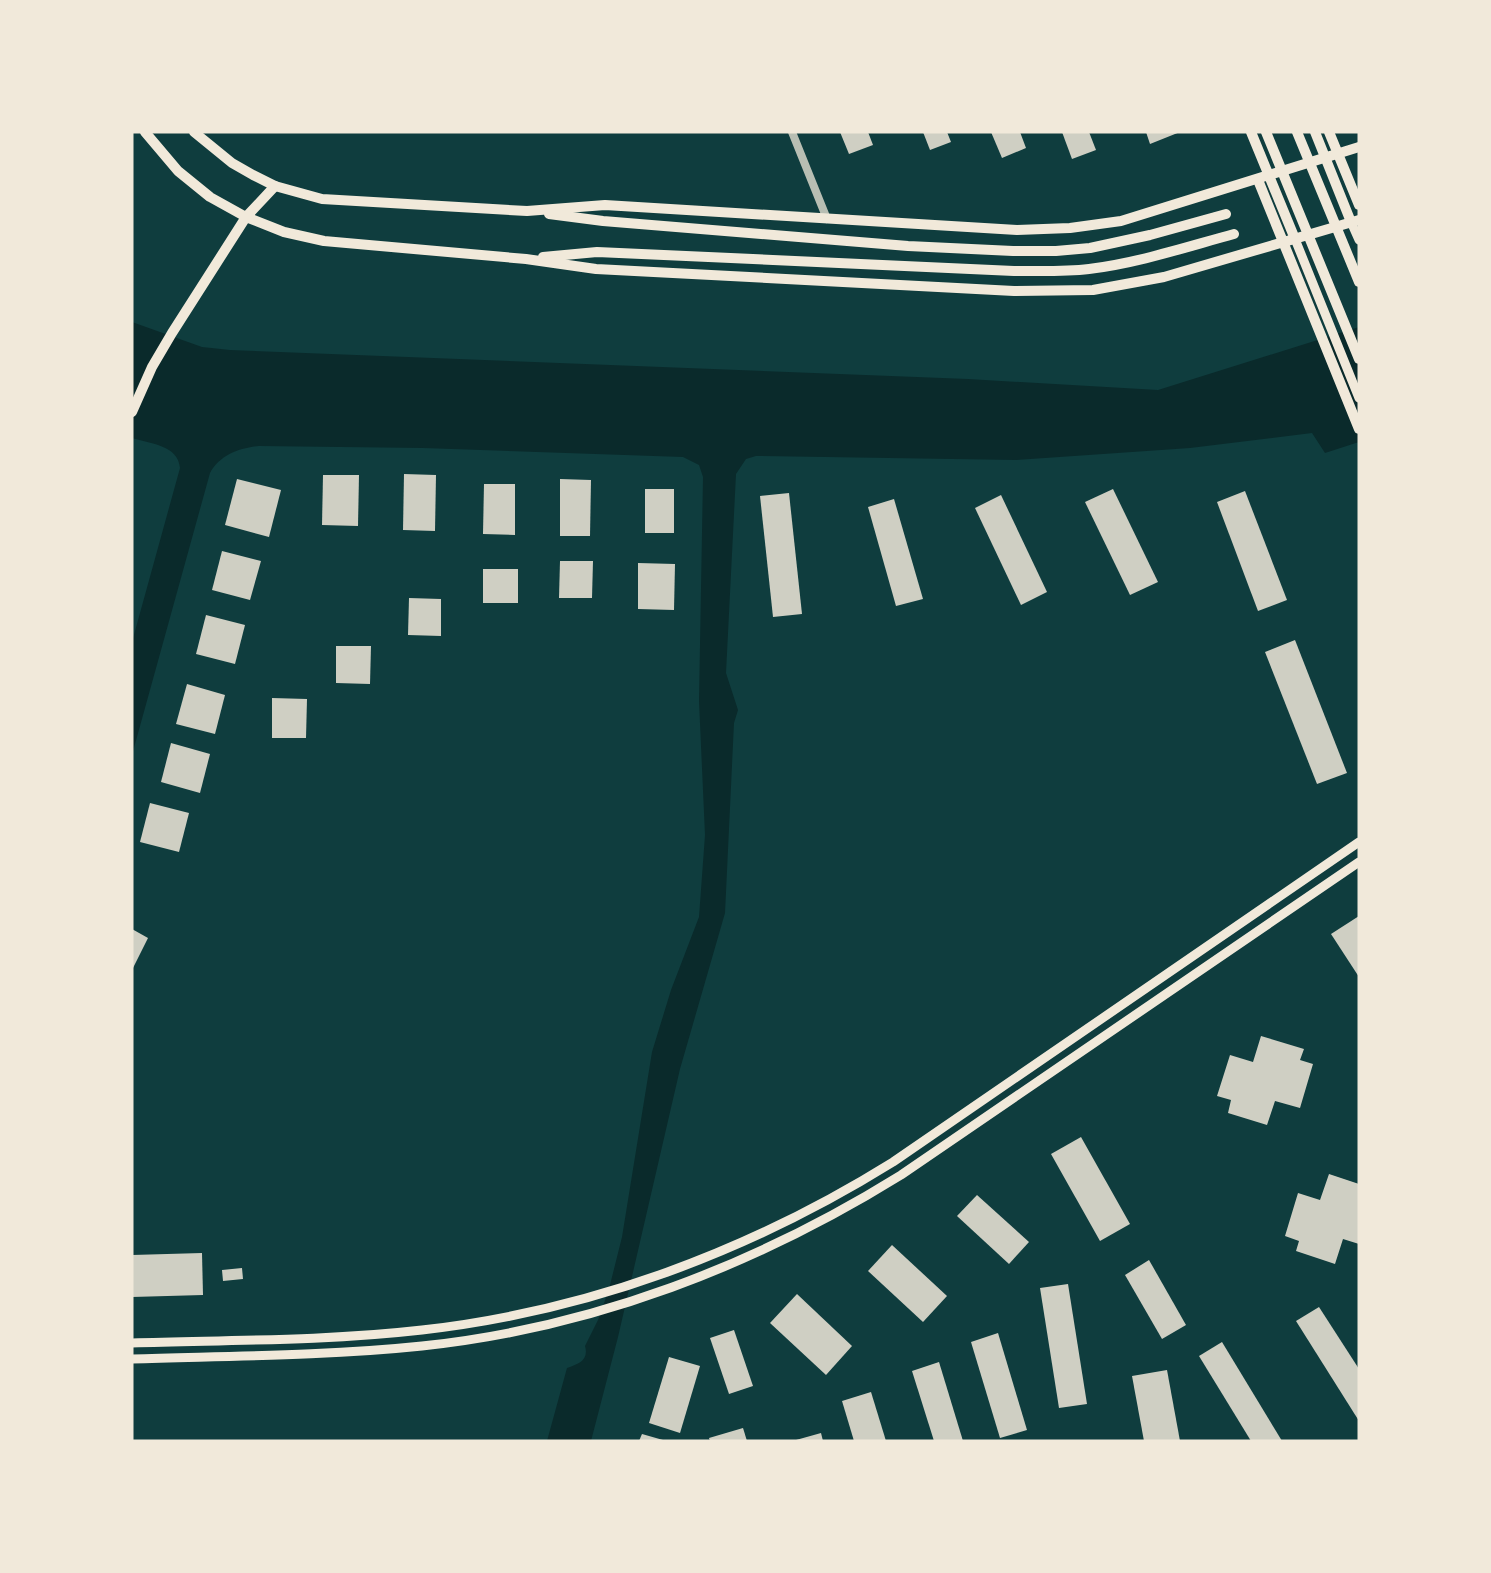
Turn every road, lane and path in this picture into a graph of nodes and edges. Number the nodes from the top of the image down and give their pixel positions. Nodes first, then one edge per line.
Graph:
1 (145, 132) edge
2 (194, 132) edge
3 (792, 132) edge
4 (1251, 132) edge
5 (1266, 132) edge
6 (1297, 132) edge
7 (1314, 132) edge
8 (1329, 132) edge
9 (1359, 147) edge
10 (1338, 153) junction
11 (1325, 158) junction
12 (1263, 178) junction
13 (275, 186) junction
14 (1359, 205) edge
15 (527, 211) junction
16 (1226, 214) dead end
17 (246, 217) junction
18 (827, 219) junction
19 (1355, 221) edge
20 (1234, 234) dead end
21 (1295, 239) junction
22 (1359, 240) edge
23 (1283, 242) junction
24 (526, 259) junction
25 (1359, 282) edge
26 (1359, 359) edge
27 (1359, 398) edge
28 (132, 412) edge
29 (1359, 429) edge
30 (1359, 842) edge
31 (1359, 862) edge
32 (132, 1343) edge
33 (132, 1359) edge

1 - 17 main road
2 - 13 main road
3 - 18 street
4 - 12 main road
5 - 26 main road
6 - 25 main road
7 - 11 main road
8 - 10 main road
9 - 10 main road
10 - 11 main road
10 - 14 main road
11 - 12 main road
11 - 19 main road
12 - 18 main road
12 - 21 main road
12 - 23 main road
13 - 15 main road
13 - 17 main road
15 - 16 main road
15 - 18 main road
17 - 24 main road
17 - 28 main road
19 - 21 main road
19 - 22 main road
20 - 24 main road
21 - 23 main road
21 - 27 main road
23 - 24 main road
23 - 29 main road
30 - 32 main road
31 - 33 main road

